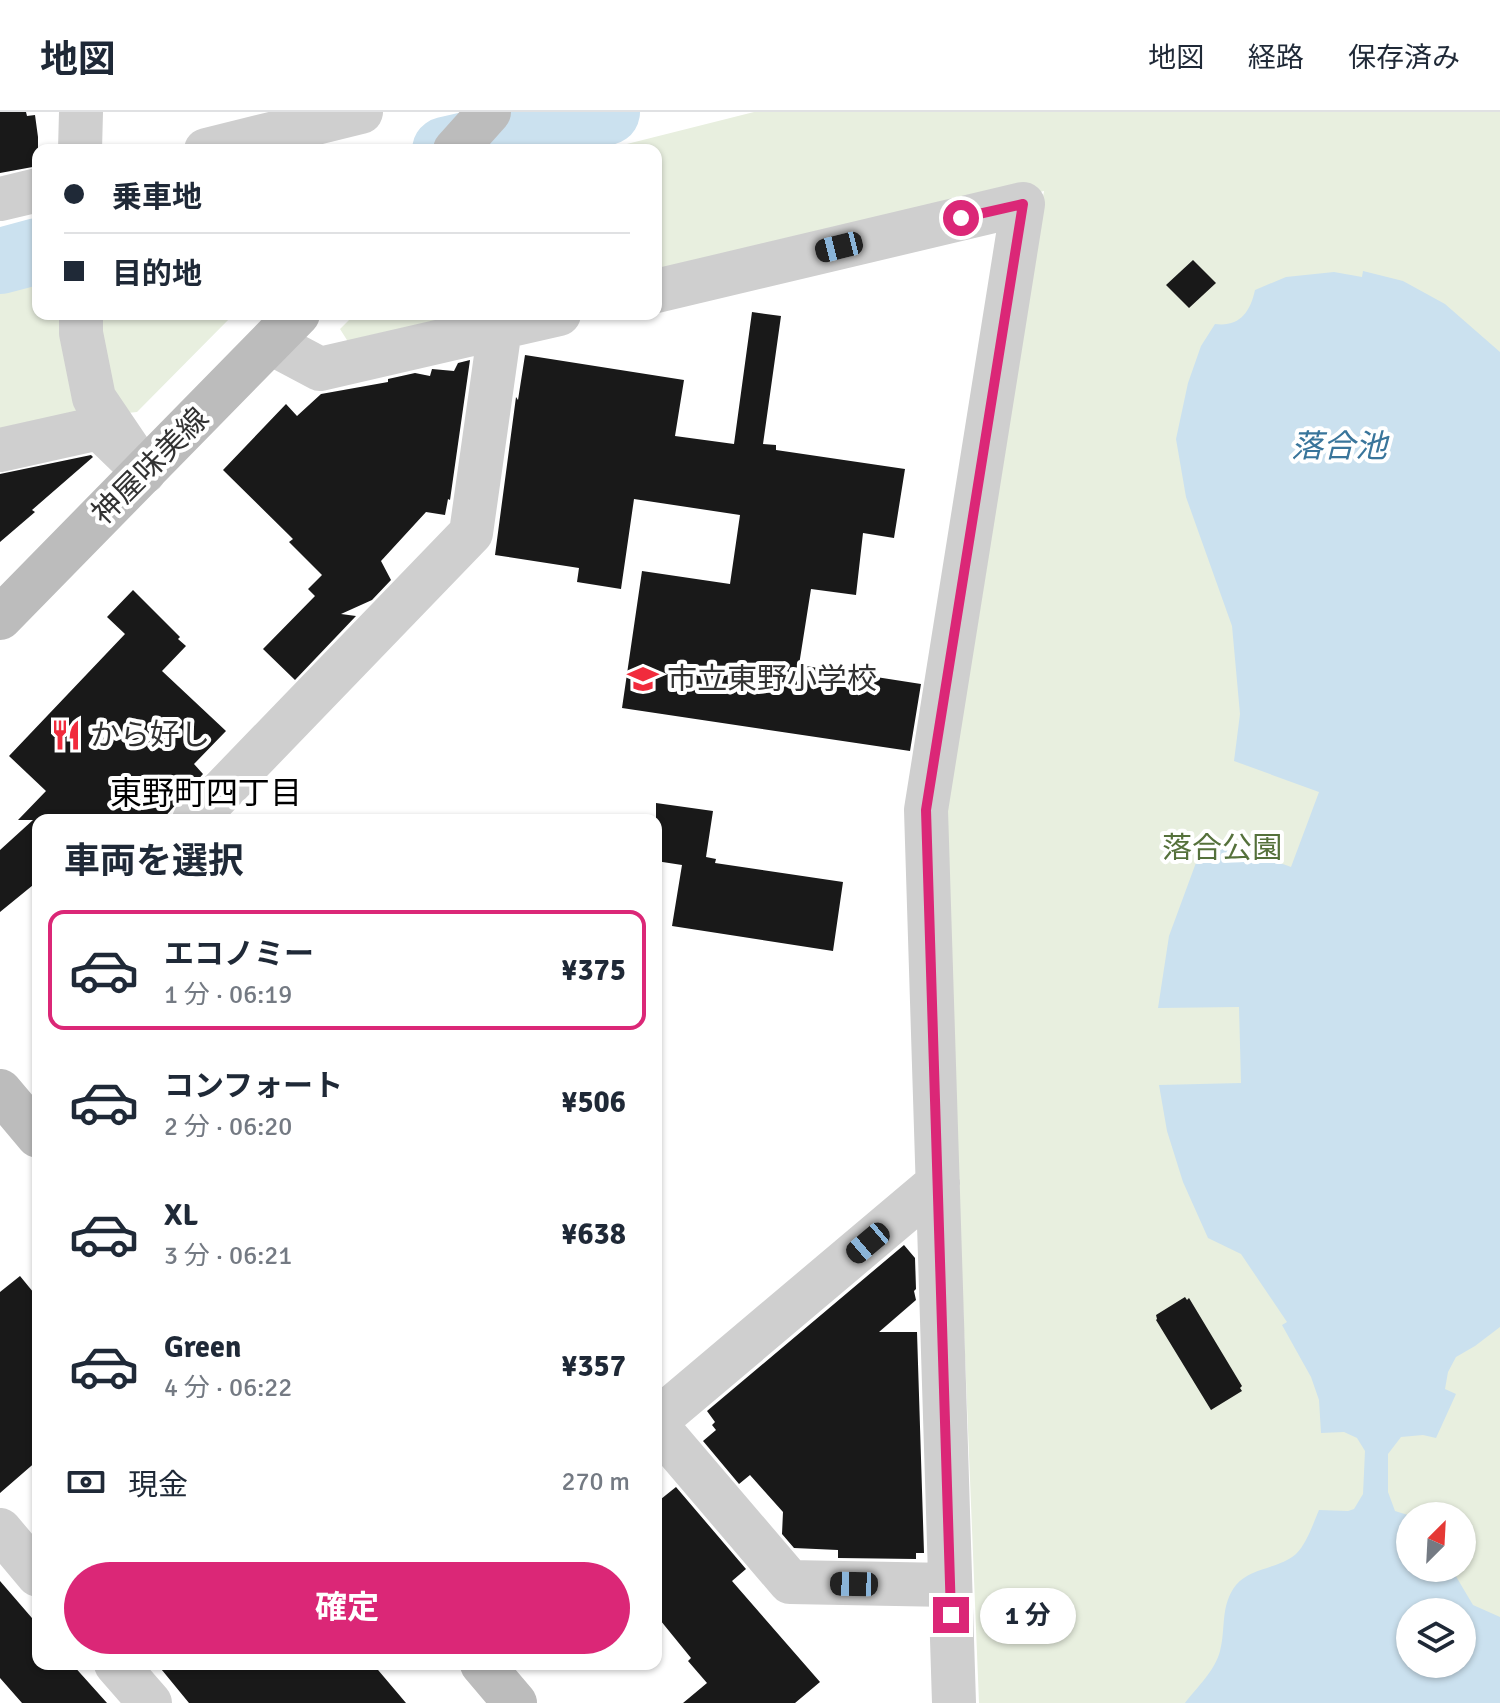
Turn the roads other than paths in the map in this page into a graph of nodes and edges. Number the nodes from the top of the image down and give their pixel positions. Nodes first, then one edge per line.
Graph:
1 (81, 112) edge
2 (361, 112) edge
3 (80, 144) edge
4 (230, 144) edge
5 (32, 191) edge
6 (0, 199) edge
7 (662, 290) edge
8 (81, 320) edge
9 (534, 320) edge
10 (500, 328) junction
11 (285, 329) edge
12 (0, 450) edge
13 (144, 472) junction
14 (0, 618) edge
15 (200, 814) edge
16 (0, 1091) edge
17 (32, 1129) edge
18 (938, 1183) junction
19 (662, 1418) edge
20 (662, 1430) edge
21 (0, 1530) edge
22 (32, 1568) edge
23 (949, 1585) junction
24 (121, 1670) edge
25 (487, 1670) edge
26 (150, 1703) edge
27 (515, 1703) edge
28 (954, 1703) edge

1 - 3 street
2 - 4 street
5 - 6 street
7 - 18 street
8 - 13 street
9 - 10 street
10 - 11 street
10 - 15 street
11 - 13 main road, 神屋味美線
12 - 13 street
13 - 14 main road, 神屋味美線
16 - 17 main road
18 - 19 street
18 - 23 street
20 - 23 street
21 - 22 street
23 - 28 street
24 - 26 street
25 - 27 main road

